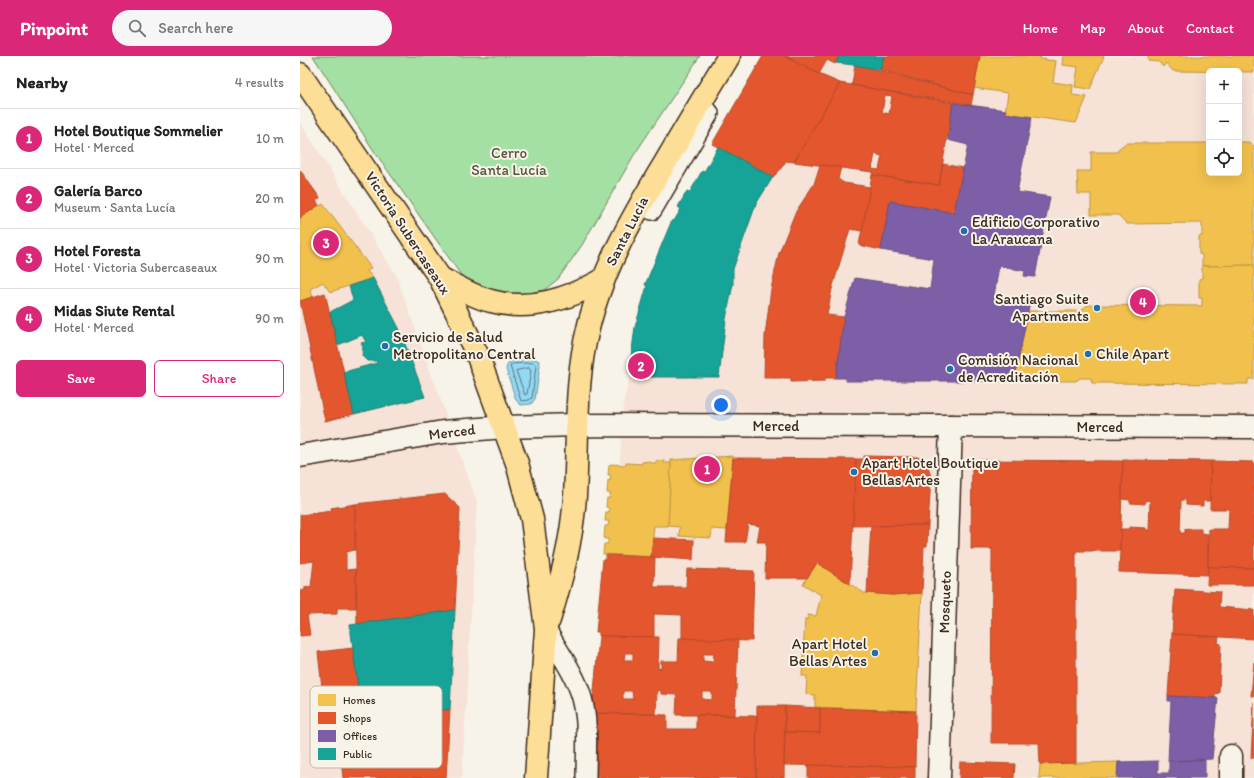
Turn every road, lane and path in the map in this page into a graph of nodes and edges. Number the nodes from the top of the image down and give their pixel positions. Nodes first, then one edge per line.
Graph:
1 (729, 56) edge
2 (300, 74) edge
3 (709, 113) dead end
4 (640, 204) junction
5 (440, 278) junction
6 (603, 280) junction
7 (577, 425) junction
8 (951, 426) junction
9 (504, 427) junction
10 (1254, 427) edge
11 (300, 456) edge
12 (546, 629) junction
13 (1232, 756) dead end
14 (536, 778) edge
15 (586, 778) edge
16 (939, 778) edge
17 (1231, 778) edge

1 - 4 main road, Santa Lucía
2 - 5 main road, Victoria Subercaseaux
3 - 4 lane
4 - 6 main road, Santa Lucía
5 - 6 main road
5 - 9 main road, Victoria Subercaseaux
6 - 7 main road, Santa Lucía
7 - 8 street, Merced
7 - 9 street, Merced
7 - 12 main road, Santa Lucía
8 - 10 street, Merced
8 - 16 street, Mosqueto
9 - 11 street, Merced
9 - 12 main road, Victoria Subercaseaux
12 - 14 main road
12 - 15 lane
13 - 17 street

